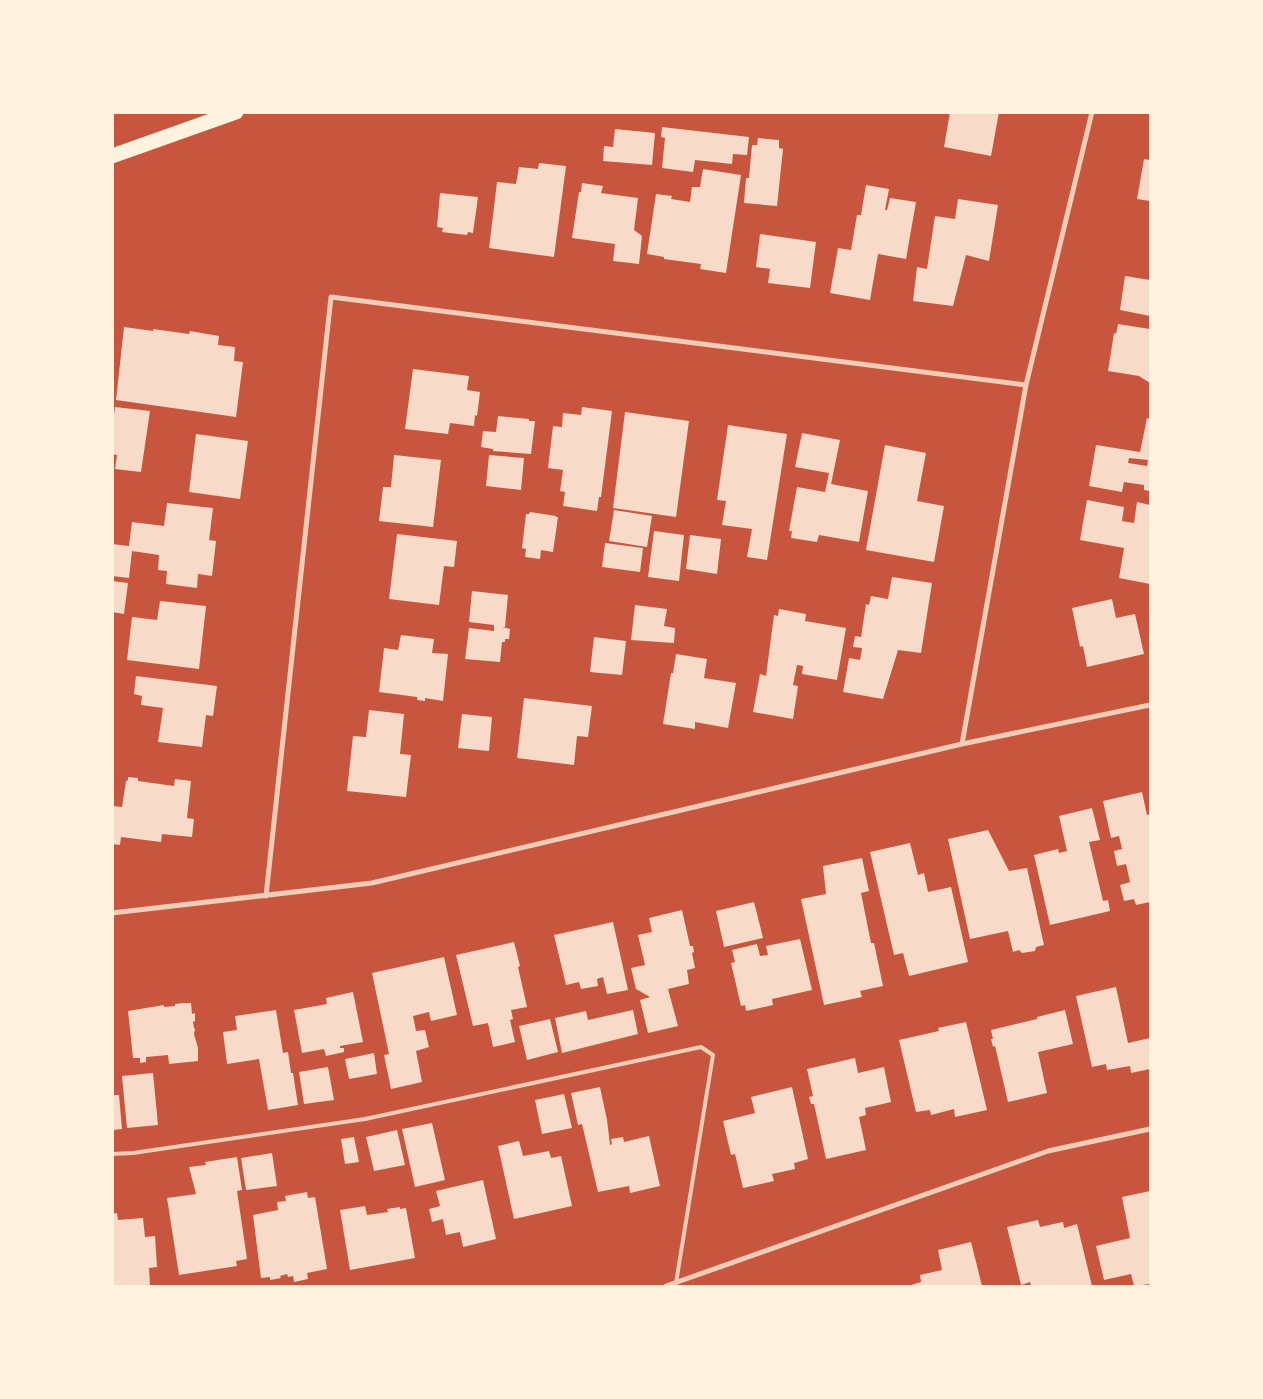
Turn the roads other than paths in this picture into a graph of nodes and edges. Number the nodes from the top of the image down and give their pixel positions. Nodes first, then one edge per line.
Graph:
1 (236, 112) edge
2 (1092, 112) edge
3 (112, 156) edge
4 (1026, 385) junction
5 (1150, 705) edge
6 (962, 744) junction
7 (266, 896) junction
8 (112, 913) edge
9 (1150, 1129) edge
10 (112, 1154) edge
11 (676, 1283) junction
12 (666, 1286) edge

1 - 3 highway
2 - 4 street
4 - 6 street
4 - 7 street
5 - 6 street
6 - 7 street
7 - 8 street
9 - 11 street
10 - 11 lane
11 - 12 street

